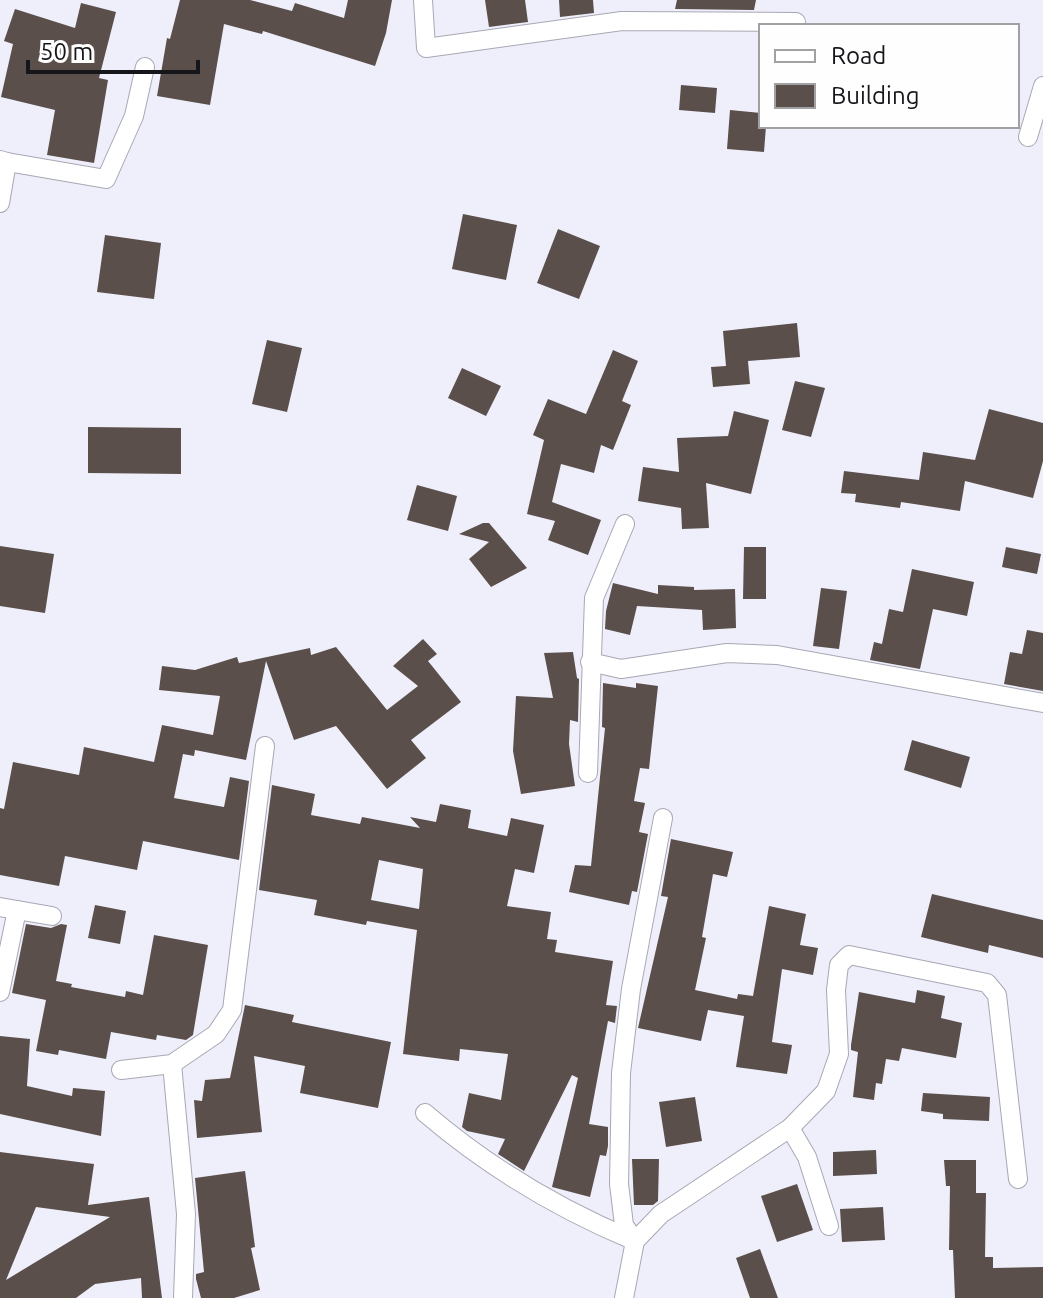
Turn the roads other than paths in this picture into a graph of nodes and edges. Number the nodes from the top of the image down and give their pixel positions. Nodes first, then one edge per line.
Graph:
1 (423, 0) edge
2 (796, 22) dead end
3 (145, 67) dead end
4 (1043, 86) edge
5 (1028, 137) dead end
6 (4, 161) edge
7 (0, 203) edge
8 (625, 524) dead end
9 (590, 662) junction
10 (1043, 703) edge
11 (265, 746) dead end
12 (588, 773) dead end
13 (663, 818) dead end
14 (9, 908) edge
15 (52, 916) dead end
16 (0, 992) edge
17 (172, 1064) junction
18 (121, 1070) dead end
19 (425, 1113) dead end
20 (790, 1128) junction
21 (1018, 1179) dead end
22 (829, 1226) dead end
23 (635, 1241) junction
24 (183, 1298) edge
25 (624, 1298) edge

1 - 2 street
3 - 6 street
4 - 5 street
6 - 7 street
8 - 9 street
9 - 10 street
9 - 12 street
11 - 17 street
13 - 23 street
14 - 15 street
14 - 16 street
17 - 18 street
17 - 24 street
19 - 23 street
20 - 21 street
20 - 22 street
20 - 23 street
23 - 25 street

